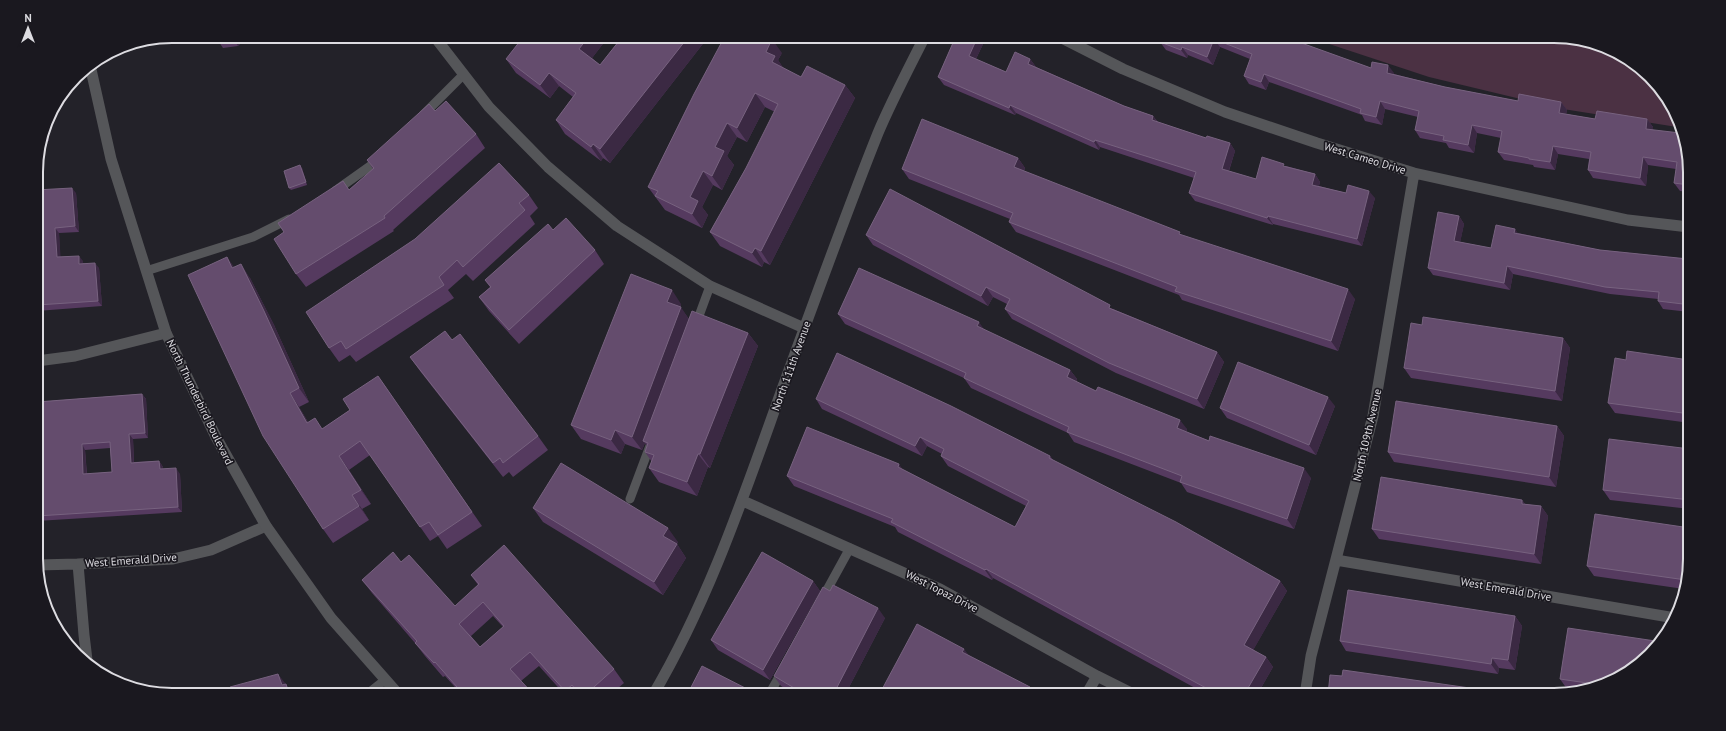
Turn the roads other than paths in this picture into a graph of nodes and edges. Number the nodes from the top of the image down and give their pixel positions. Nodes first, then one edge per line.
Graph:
1 (440, 43) edge
2 (922, 43) edge
3 (1072, 43) edge
4 (91, 71) edge
5 (464, 74) junction
6 (414, 124) edge
7 (386, 152) edge
8 (1414, 173) junction
9 (330, 195) edge
10 (298, 215) edge
11 (1683, 226) edge
12 (146, 272) junction
13 (710, 286) junction
14 (804, 328) junction
15 (693, 330) edge
16 (166, 333) junction
17 (43, 361) edge
18 (655, 433) edge
19 (630, 499) dead end
20 (743, 501) junction
21 (266, 526) junction
22 (850, 548) junction
23 (1336, 560) junction
24 (78, 564) junction
25 (43, 565) edge
26 (816, 609) edge
27 (1669, 617) edge
28 (86, 655) edge
29 (786, 664) edge
30 (1097, 676) junction
31 (384, 680) junction
32 (374, 688) edge
33 (392, 688) edge
34 (657, 688) edge
35 (773, 688) edge
36 (1090, 688) edge
37 (1121, 688) edge
38 (1306, 688) edge

1 - 5 street
2 - 14 street, North 111th Avenue
3 - 8 street, West Cameo Drive
4 - 12 street, North Thunderbird Boulevard
5 - 6 lane
5 - 13 street
7 - 9 lane
8 - 11 street, West Cameo Drive
8 - 23 street, North 109th Avenue
10 - 12 lane
12 - 16 street, North Thunderbird Boulevard
13 - 14 street
13 - 15 lane
14 - 20 street, North 111th Avenue
16 - 17 street
16 - 21 street, North Thunderbird Boulevard
18 - 19 lane
20 - 22 street, West Topaz Drive
20 - 34 street, North 111th Avenue
21 - 24 street, West Emerald Drive
21 - 31 street, North Thunderbird Boulevard
22 - 26 lane
22 - 30 street, West Topaz Drive
23 - 27 street, West Emerald Drive
23 - 38 street, North 109th Avenue
24 - 25 street, West Emerald Drive
24 - 28 street
29 - 35 lane
30 - 36 street
30 - 37 street, West Topaz Drive
31 - 32 lane
31 - 33 street, North Thunderbird Boulevard

